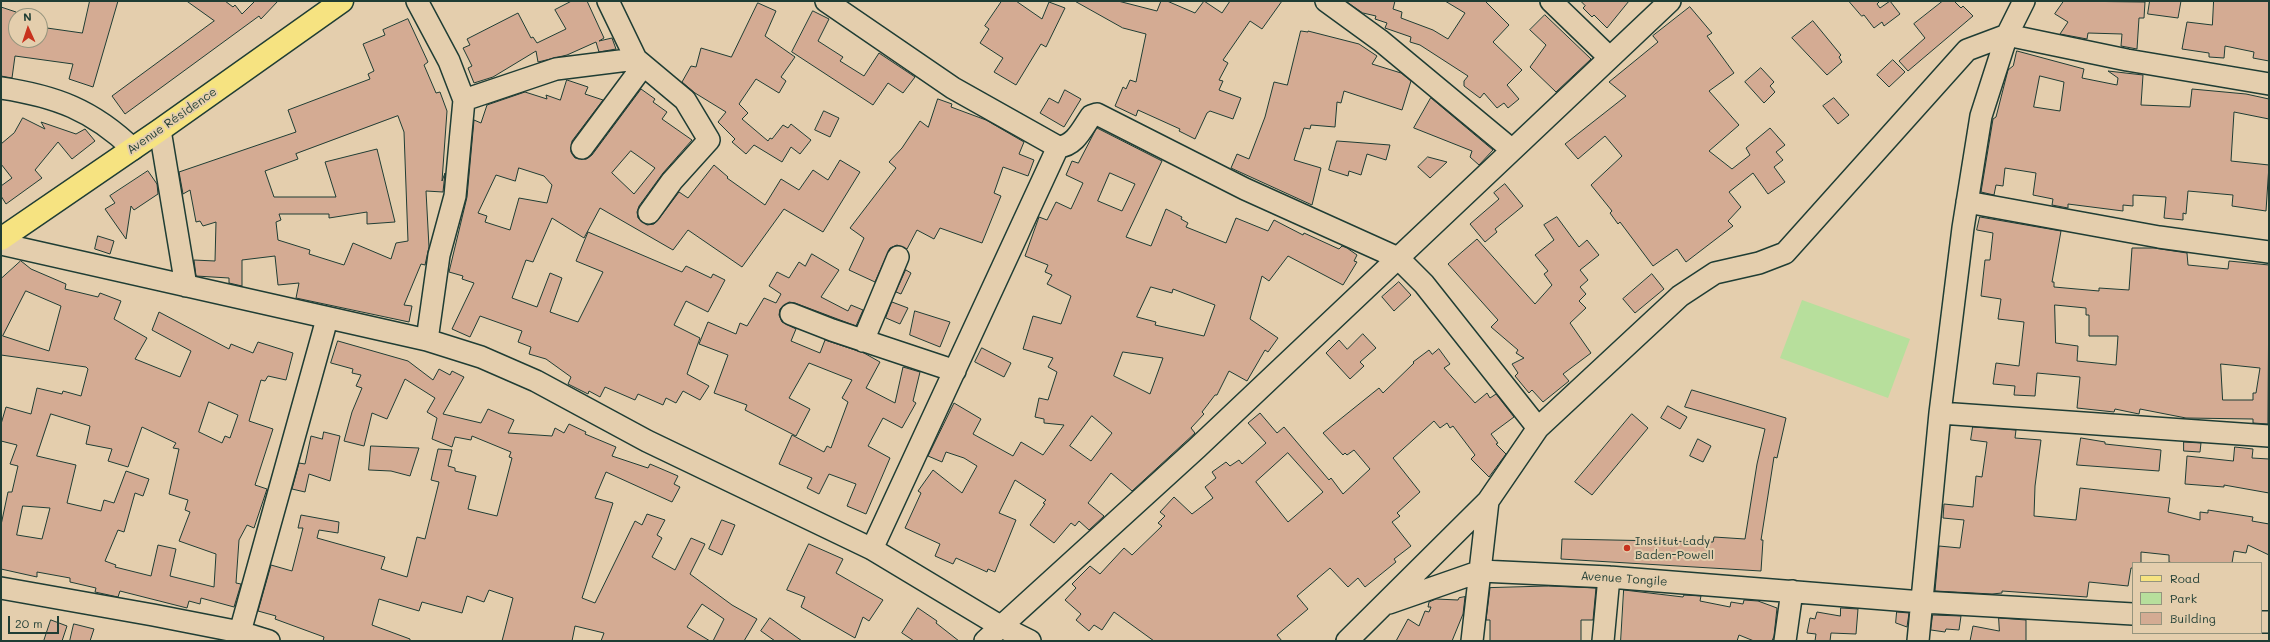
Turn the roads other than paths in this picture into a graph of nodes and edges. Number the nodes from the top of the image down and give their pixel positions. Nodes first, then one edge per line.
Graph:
1 (342, 1) edge
2 (417, 1) edge
3 (608, 1) edge
4 (826, 1) edge
5 (1326, 1) edge
6 (1551, 1) edge
7 (1670, 1) edge
8 (2024, 1) edge
9 (2007, 34) junction
10 (1609, 57) junction
11 (640, 63) junction
12 (2269, 84) edge
13 (1, 88) edge
14 (464, 100) junction
15 (160, 130) junction
16 (1058, 147) junction
17 (582, 148) dead end
18 (132, 149) junction
19 (1512, 149) junction
20 (1967, 202) junction
21 (648, 213) dead end
22 (1, 239) edge
23 (1, 244) edge
24 (2269, 252) edge
25 (898, 257) dead end
26 (1398, 258) junction
27 (186, 286) junction
28 (791, 314) dead end
29 (328, 319) junction
30 (427, 340) junction
31 (864, 341) junction
32 (955, 371) junction
33 (1940, 414) junction
34 (1538, 428) junction
35 (2269, 436) edge
36 (1488, 501) junction
37 (872, 549) junction
38 (1481, 571) junction
39 (1609, 577) junction
40 (1, 588) edge
41 (1792, 591) junction
42 (1922, 602) junction
43 (1383, 606) junction
44 (2132, 614) edge
45 (1000, 626) junction
46 (240, 632) junction
47 (269, 641) edge
48 (985, 641) edge
49 (1030, 641) edge
50 (1347, 641) edge
51 (1472, 641) edge
52 (1603, 641) edge
53 (1785, 641) edge
54 (1918, 641) edge

1 - 15 main road, Avenue Résidence
2 - 14 street
3 - 11 street
4 - 16 street
5 - 19 street
6 - 10 street
7 - 10 street
8 - 9 street
9 - 12 street
9 - 20 street
9 - 34 street
10 - 19 street
11 - 14 street
11 - 17 street
11 - 21 street
13 - 18 street
14 - 30 street
15 - 18 main road, Avenue Résidence
15 - 27 street
16 - 26 street
16 - 32 street
18 - 22 main road, Avenue Résidence
19 - 26 street
20 - 24 street
20 - 33 street
23 - 27 street
25 - 31 street
26 - 34 street
26 - 45 street
27 - 29 street
28 - 31 street
29 - 30 street
29 - 46 street
30 - 37 street
31 - 32 street
32 - 37 street
33 - 35 street
33 - 42 street
34 - 36 street
36 - 38 street
36 - 43 street
37 - 45 street
38 - 39 street, Avenue Tongile
38 - 43 street, Avenue Tongile
38 - 51 street
39 - 41 street, Avenue Tongile
39 - 52 street
40 - 46 street
41 - 42 street, Avenue Tongile
41 - 53 street
42 - 44 street, Avenue Tongile
42 - 54 street
43 - 50 street, Avenue Tongile
45 - 48 street
45 - 49 street
46 - 47 street

